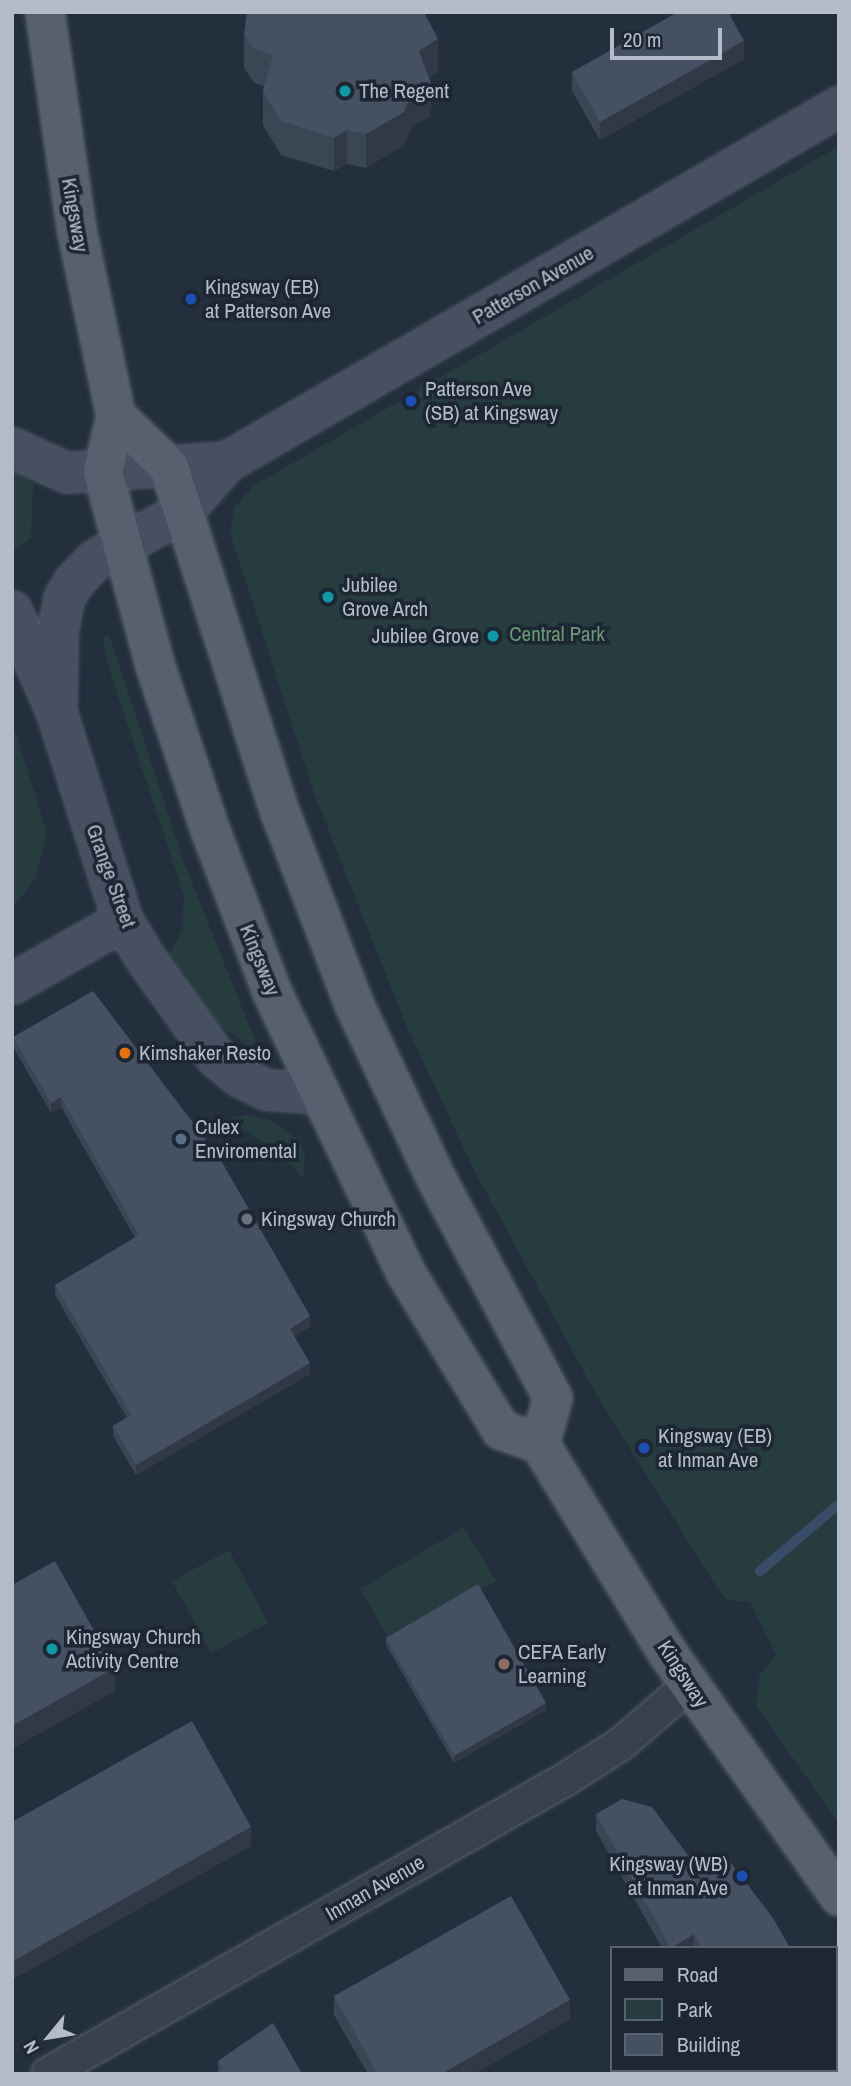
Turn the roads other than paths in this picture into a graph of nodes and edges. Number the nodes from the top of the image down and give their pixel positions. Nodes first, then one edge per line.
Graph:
1 (45, 12) edge
2 (839, 107) edge
3 (116, 416) junction
4 (12, 448) edge
5 (227, 462) junction
6 (169, 467) junction
7 (103, 472) junction
8 (184, 512) junction
9 (123, 542) junction
10 (12, 611) edge
11 (57, 713) junction
12 (123, 921) junction
13 (12, 984) edge
14 (320, 1094) junction
15 (540, 1444) junction
16 (689, 1685) junction
17 (839, 1896) edge
18 (48, 2074) edge

1 - 3 main road, Kingsway
2 - 5 street, Patterson Avenue
3 - 6 main road
3 - 7 main road, Kingsway
4 - 7 street, Patterson Avenue
5 - 6 street, Patterson Avenue
5 - 8 street, Patterson Avenue
6 - 7 street, Patterson Avenue
6 - 8 main road
7 - 9 main road, Kingsway
8 - 9 street, Patterson Avenue
8 - 15 main road
9 - 11 street, Patterson Avenue
9 - 14 main road, Kingsway
10 - 11 street, Grange Street
11 - 12 street, Grange Street
12 - 13 street
12 - 14 street, Grange Street
14 - 15 main road, Kingsway
15 - 16 main road, Kingsway
16 - 17 main road, Kingsway
16 - 18 street, Inman Avenue

